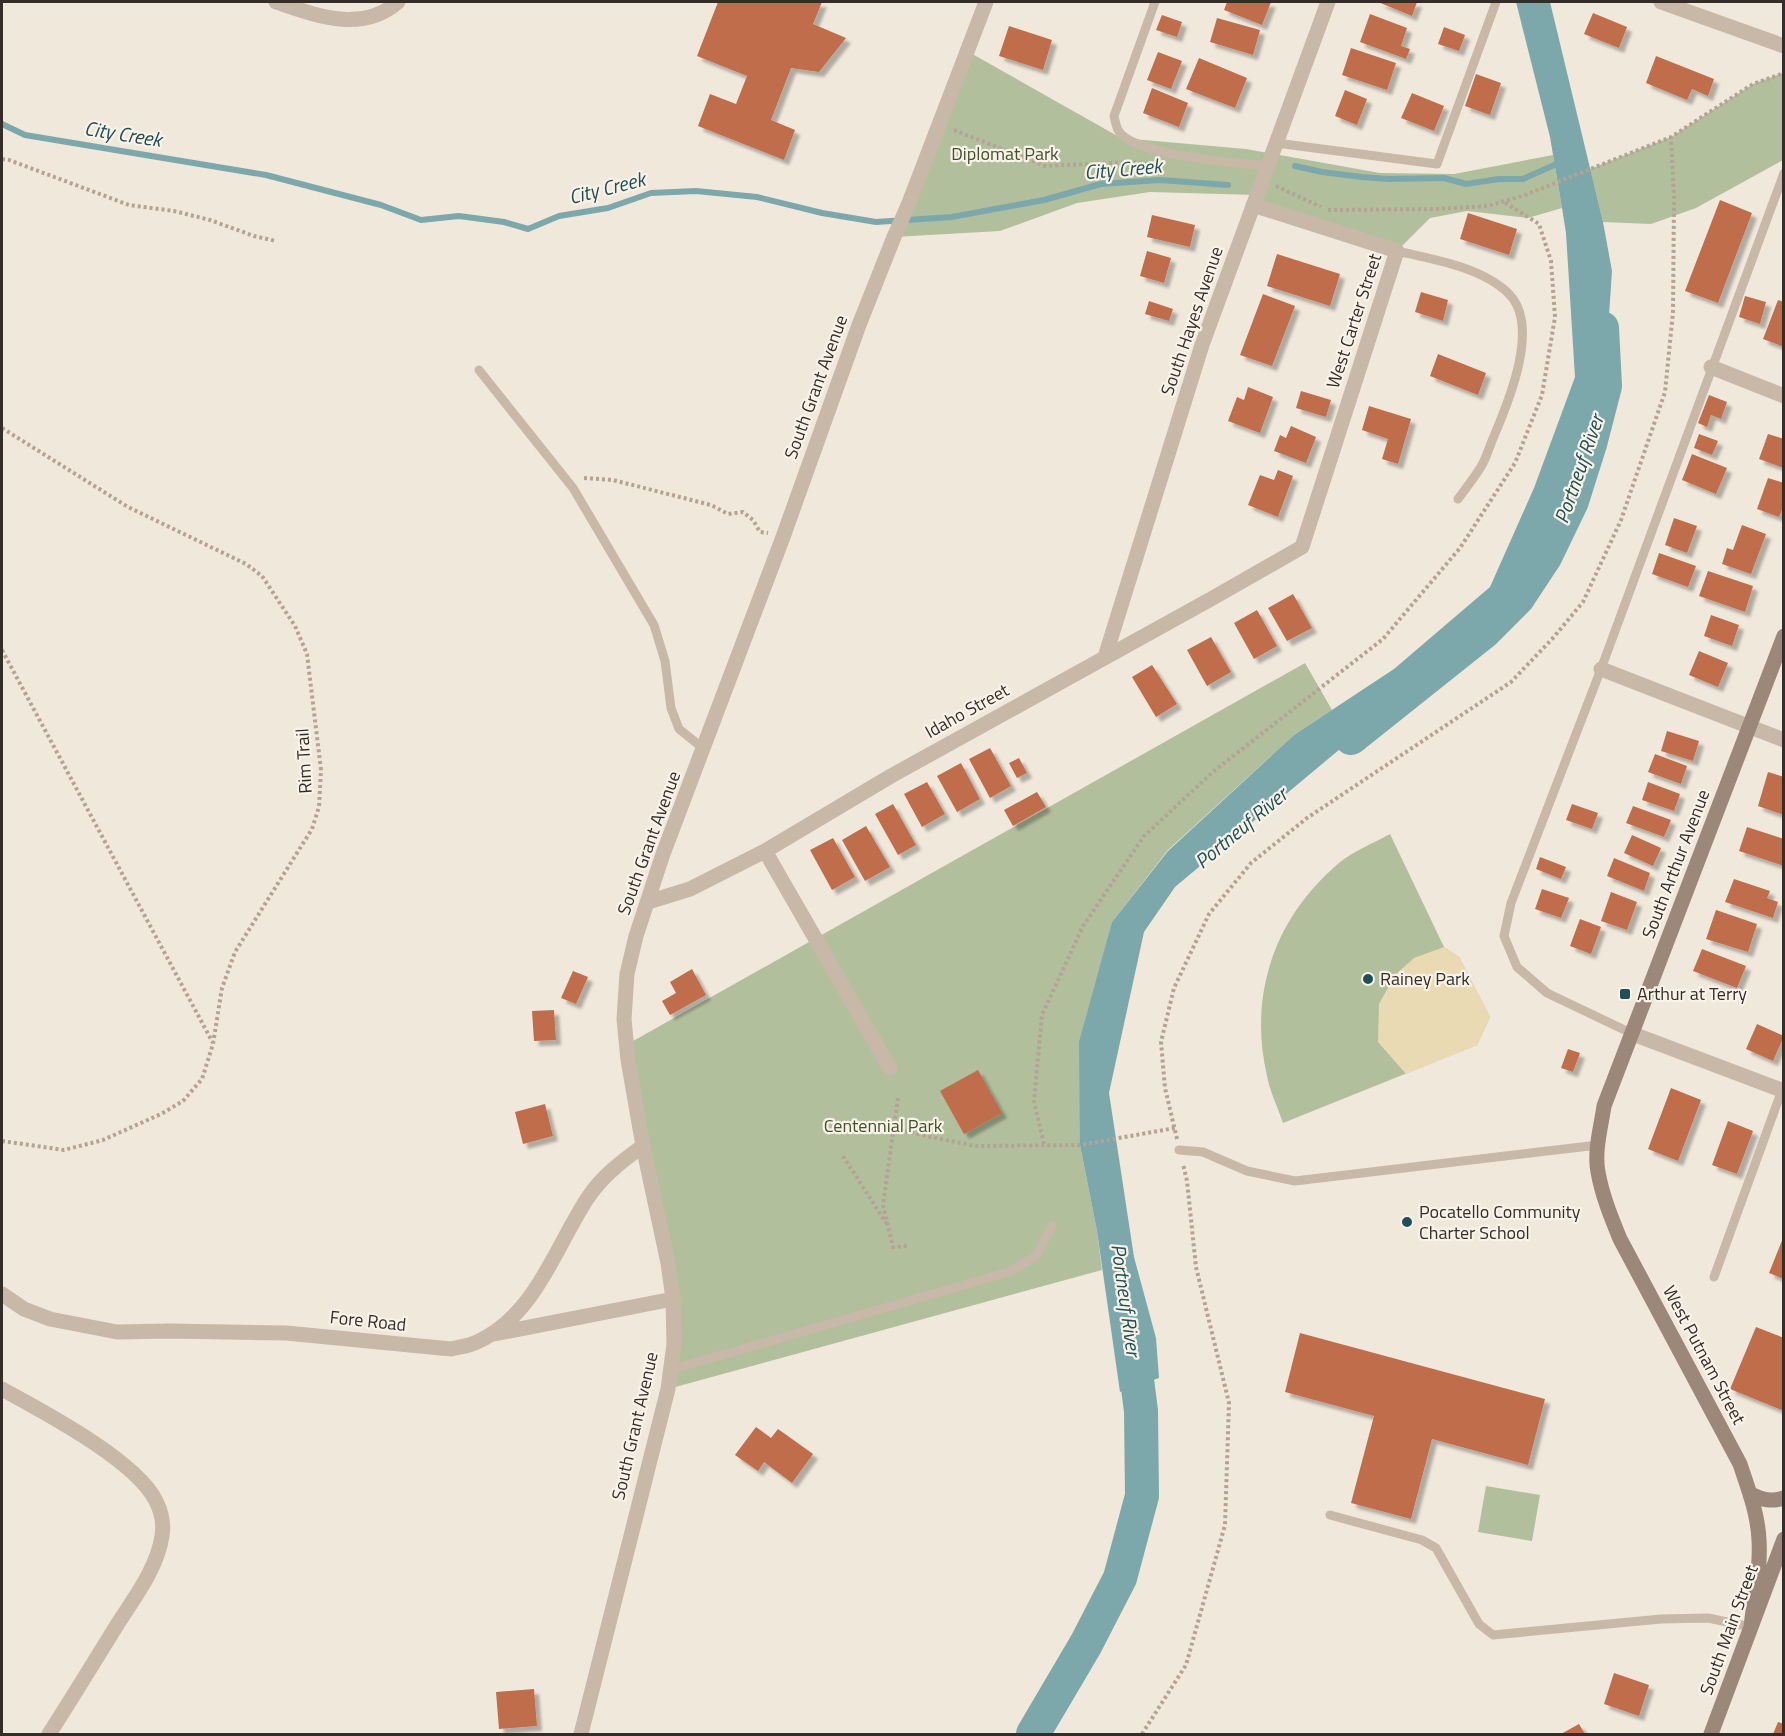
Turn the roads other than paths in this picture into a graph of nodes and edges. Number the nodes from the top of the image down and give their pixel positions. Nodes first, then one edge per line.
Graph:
1 (276, 2) edge
2 (398, 2) edge
3 (986, 2) edge
4 (1155, 2) edge
5 (1328, 2) edge
6 (1496, 2) edge
7 (1661, 2) edge
8 (1684, 5) edge
9 (1784, 46) edge
10 (1276, 143) junction
11 (1268, 166) junction
12 (1784, 173) edge
13 (1253, 204) junction
14 (1397, 251) junction
15 (1711, 367) junction
16 (479, 370) dead end
17 (1784, 396) edge
18 (1458, 499) dead end
19 (1302, 547) joint
20 (1784, 636) edge
21 (1105, 657) junction
22 (1601, 669) junction
23 (1749, 726) junction
24 (1784, 740) edge
25 (704, 749) junction
26 (765, 851) junction
27 (648, 902) junction
28 (1633, 1034) junction
29 (890, 1068) dead end
30 (1783, 1088) edge
31 (1604, 1106) joint
32 (1598, 1144) junction
33 (643, 1146) junction
34 (1179, 1150) road end
35 (1052, 1227) dead end
36 (1714, 1277) dead end
37 (2, 1294) edge
38 (673, 1299) junction
39 (492, 1334) junction
40 (670, 1370) junction
41 (2, 1389) edge
42 (1751, 1494) junction
43 (1784, 1497) edge
44 (1330, 1515) dead end
45 (1784, 1539) edge
46 (1750, 1627) junction
47 (49, 1734) edge
48 (581, 1734) edge
49 (1711, 1734) edge

1 - 2 street
3 - 25 street, South Grant Avenue
4 - 11 lane
5 - 10 street, South Hayes Avenue
6 - 10 lane
7 - 8 street
8 - 9 street
10 - 11 street, South Hayes Avenue
11 - 13 street, South Hayes Avenue
12 - 15 lane
13 - 14 street, West Carter Street
13 - 21 street, South Hayes Avenue
14 - 18 lane
14 - 19 street, West Carter Street
15 - 17 street
15 - 22 lane
16 - 25 lane
19 - 21 street, Idaho Street
20 - 23 main road, South Arthur Avenue
21 - 26 street, Idaho Street
22 - 23 street
22 - 28 lane
23 - 24 street
23 - 28 main road, South Arthur Avenue
25 - 27 street, South Grant Avenue
26 - 27 street, Idaho Street
26 - 29 street
27 - 33 street, South Grant Avenue
28 - 30 street
28 - 31 main road, South Arthur Avenue
30 - 36 lane
31 - 32 main road, West Putnam Street
32 - 34 lane
32 - 42 main road, West Putnam Street
33 - 38 street, South Grant Avenue
33 - 39 street, Fore Road
35 - 40 lane
37 - 39 street, Fore Road
38 - 39 street
38 - 40 street, South Grant Avenue
40 - 48 street, South Grant Avenue
41 - 47 street
42 - 43 main road
42 - 46 main road, West Putnam Street
44 - 46 lane
45 - 46 main road, South Main Street
46 - 49 main road, South Main Street

